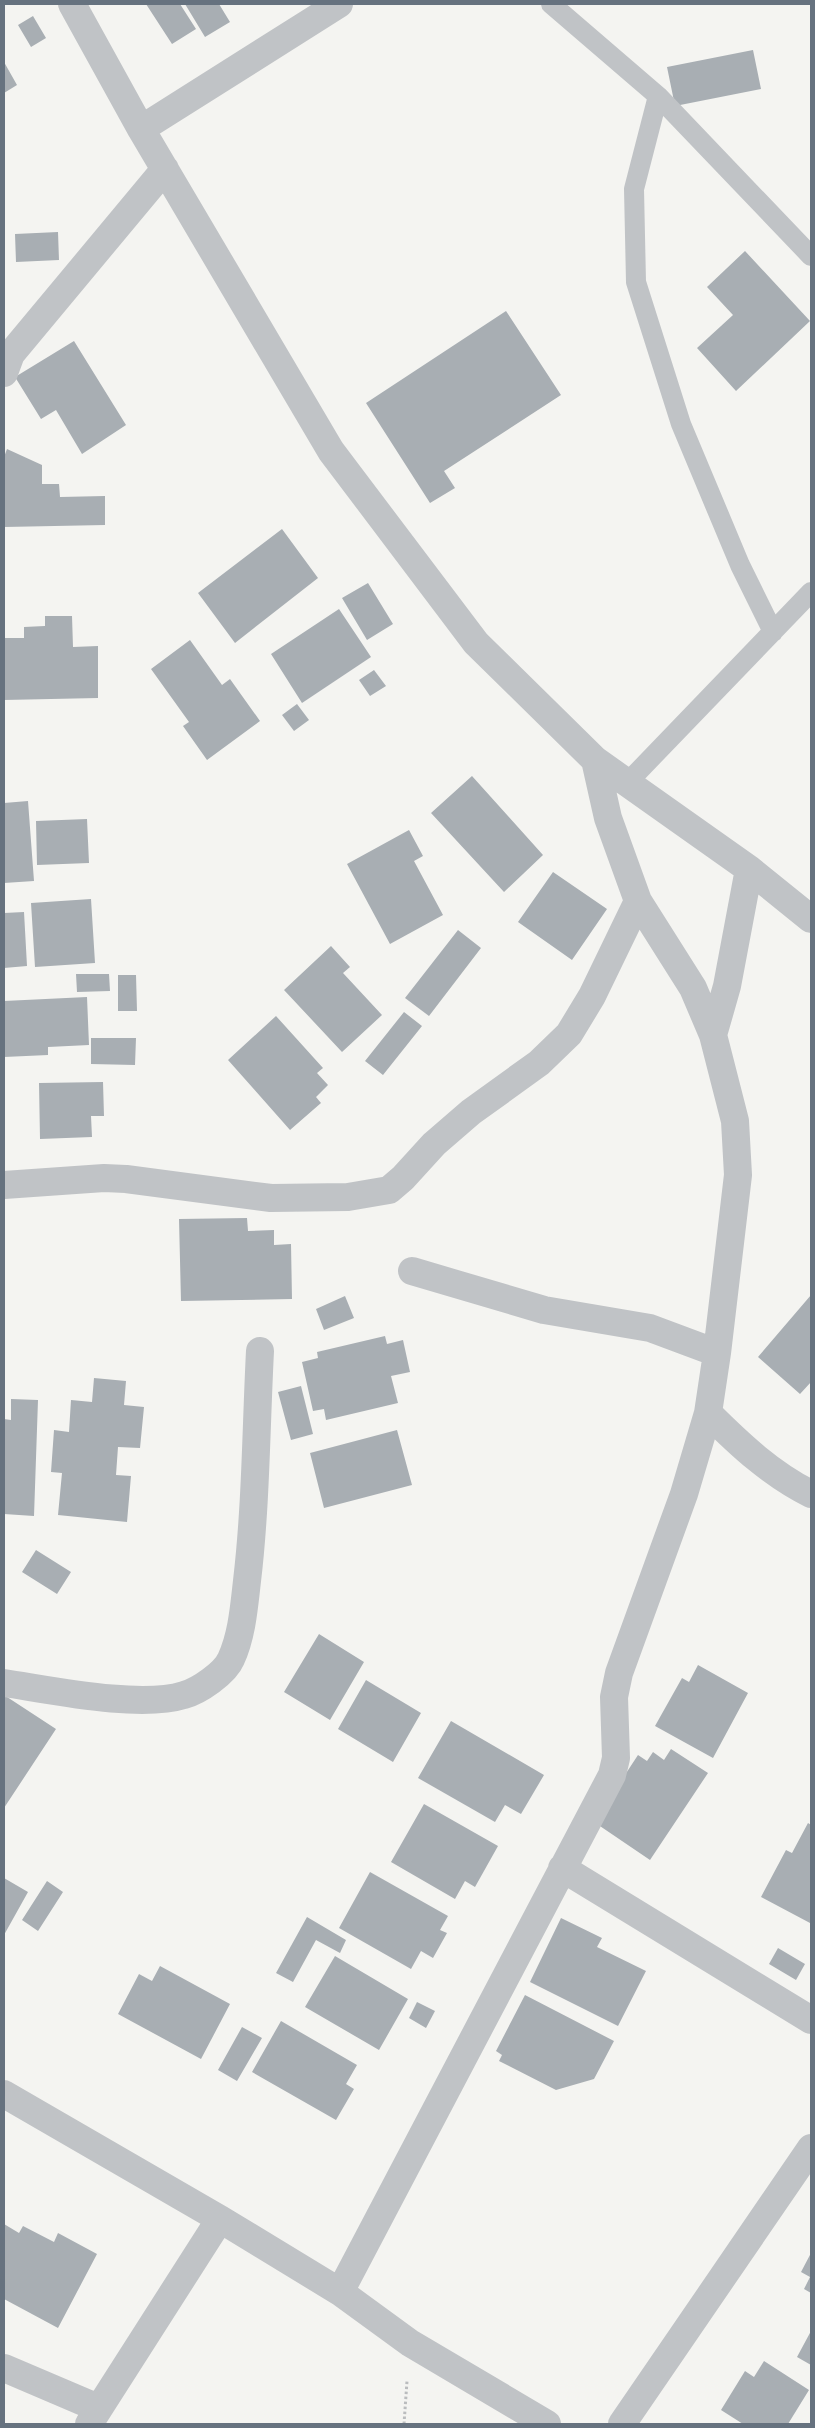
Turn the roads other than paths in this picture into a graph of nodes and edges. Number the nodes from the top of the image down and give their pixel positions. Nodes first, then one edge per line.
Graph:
1 (72, 4) edge
2 (339, 4) edge
3 (551, 4) edge
4 (658, 96) junction
5 (141, 129) junction
6 (165, 169) junction
7 (811, 256) edge
8 (4, 373) edge
9 (811, 592) edge
10 (773, 632) junction
11 (595, 760) junction
12 (627, 783) junction
13 (749, 869) junction
14 (638, 901) junction
15 (811, 919) edge
16 (713, 1035) junction
17 (4, 1185) edge
18 (412, 1271) dead end
19 (260, 1351) dead end
20 (717, 1353) junction
21 (708, 1413) junction
22 (811, 1494) edge
23 (4, 1683) edge
24 (562, 1868) junction
25 (811, 2020) edge
26 (4, 2094) edge
27 (811, 2148) edge
28 (220, 2219) junction
29 (340, 2292) junction
30 (4, 2368) edge
31 (93, 2416) edge
32 (547, 2424) edge
33 (622, 2424) edge

1 - 5 street
2 - 5 street
3 - 4 lane
4 - 7 lane
4 - 10 lane
5 - 6 street
6 - 8 street
6 - 11 street
9 - 10 lane
10 - 12 lane
11 - 12 street
11 - 14 street
12 - 13 street
13 - 15 street
13 - 16 street
14 - 16 street
14 - 17 street
16 - 20 street
18 - 20 street
19 - 23 street
20 - 21 street
21 - 22 street
21 - 24 street
24 - 25 street
24 - 29 street
26 - 28 street
27 - 33 street
28 - 29 street
28 - 31 street
29 - 32 street
30 - 31 street

